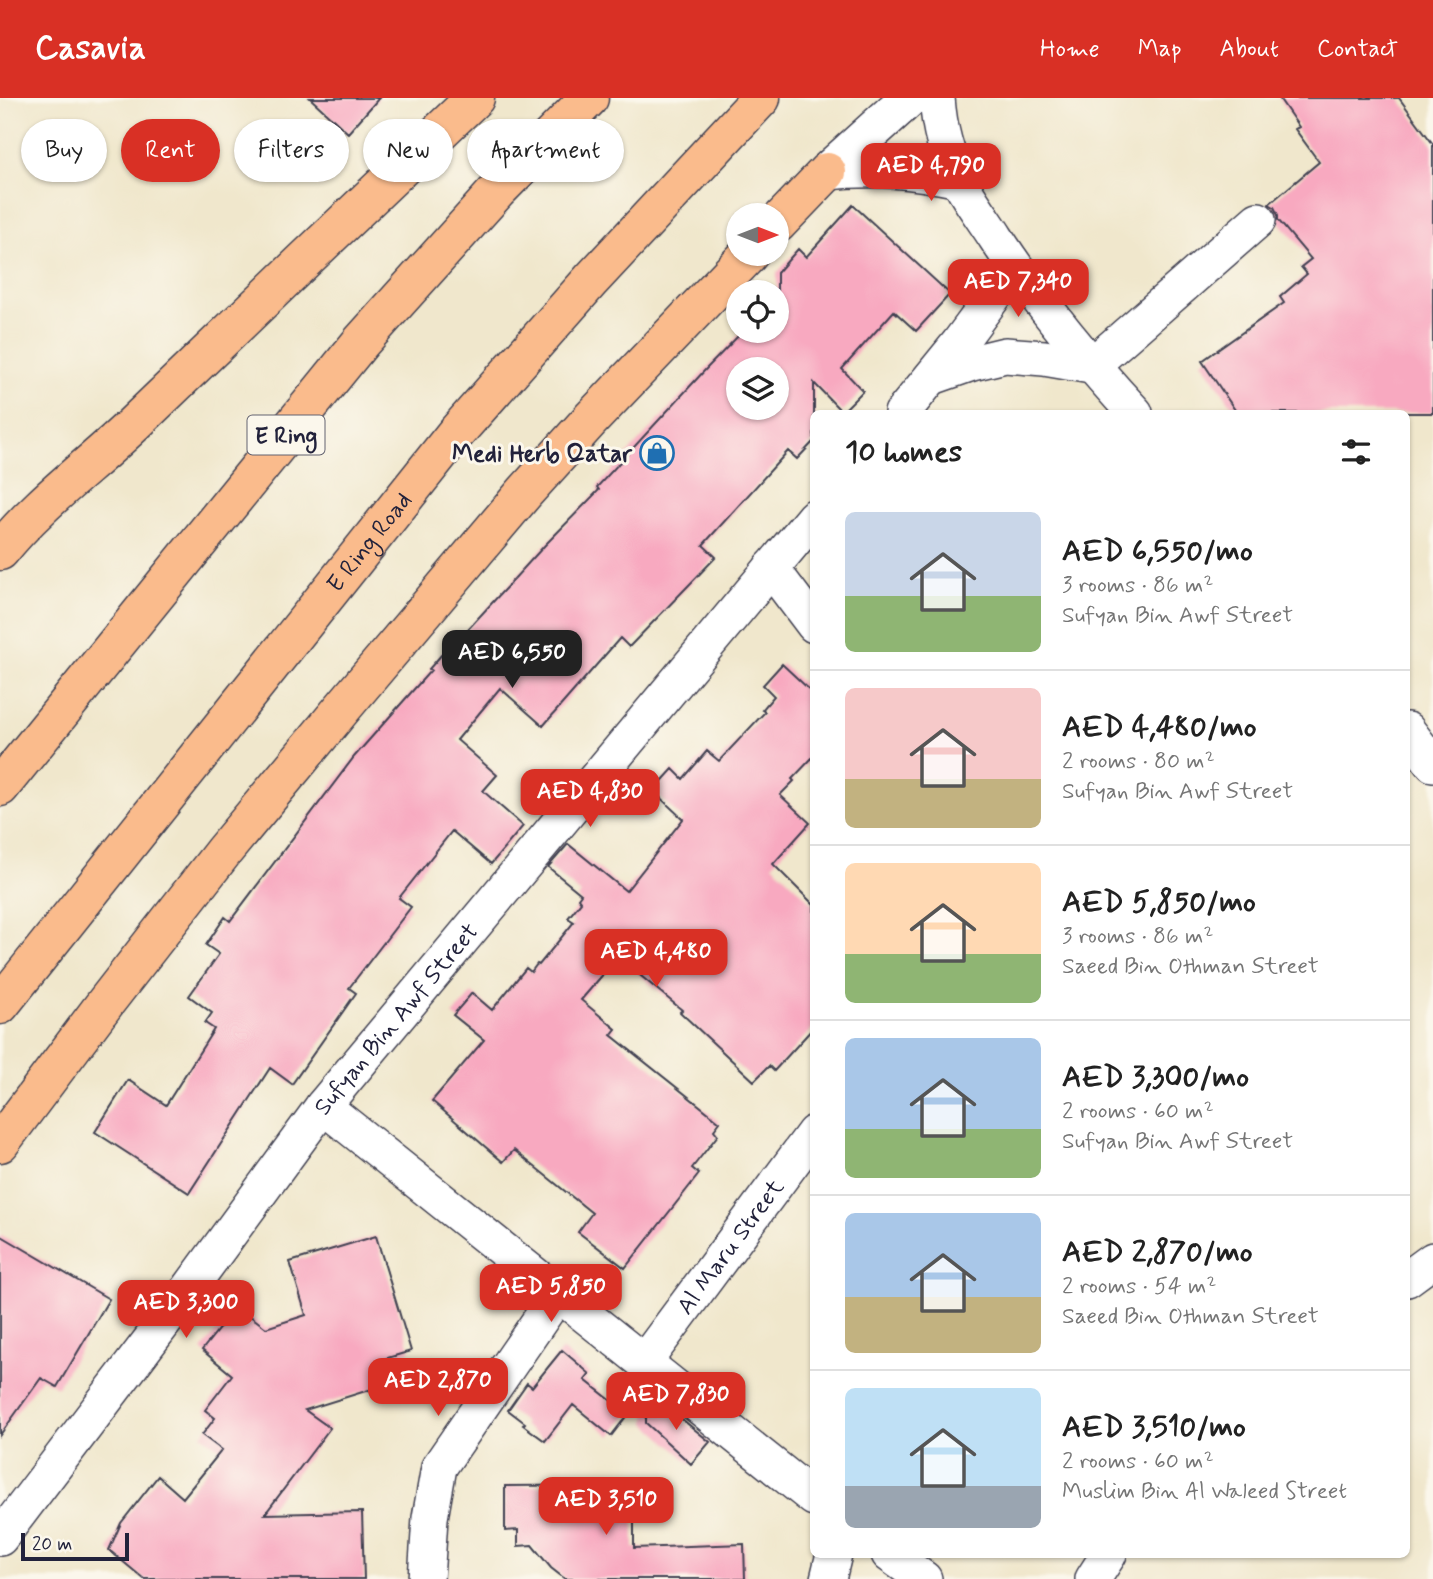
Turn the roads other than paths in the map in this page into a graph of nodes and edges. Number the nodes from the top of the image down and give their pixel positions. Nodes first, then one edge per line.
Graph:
1 (475, 98) edge
2 (589, 98) edge
3 (761, 98) edge
4 (909, 98) edge
5 (937, 98) edge
6 (827, 172) junction
7 (959, 180) junction
8 (789, 212) edge
9 (1258, 220) dead end
10 (1011, 261) junction
11 (738, 266) edge
12 (1091, 366) junction
13 (932, 377) junction
14 (904, 410) edge
15 (1132, 410) edge
16 (810, 522) edge
17 (2, 547) edge
18 (771, 568) junction
19 (810, 620) edge
20 (1410, 734) edge
21 (1433, 764) edge
22 (0, 787) edge
23 (0, 1005) edge
24 (323, 1106) junction
25 (0, 1143) edge
26 (807, 1156) edge
27 (1433, 1259) edge
28 (1410, 1277) edge
29 (558, 1294) junction
30 (644, 1362) junction
31 (810, 1495) edge
32 (0, 1538) edge
33 (833, 1558) edge
34 (895, 1558) edge
35 (1106, 1558) edge
36 (426, 1579) edge
37 (828, 1579) edge
38 (924, 1579) edge
39 (1093, 1579) edge

1 - 17 highway
2 - 22 highway, E Ring
3 - 23 highway, E Ring Road
4 - 6 street
5 - 7 street
6 - 7 street
6 - 8 highway
7 - 10 street
9 - 12 street
10 - 12 street
10 - 13 street
11 - 25 highway
12 - 13 street
12 - 15 street
13 - 14 street
16 - 18 street, Sufyan Bin Awf Street
18 - 19 street
18 - 24 street, Sufyan Bin Awf Street
20 - 21 street
24 - 29 street
24 - 32 street, Sufyan Bin Awf Street
26 - 30 street, Al Maru Street
27 - 28 street
29 - 30 street
29 - 36 street
30 - 31 street
33 - 37 street
34 - 38 street
35 - 39 street

